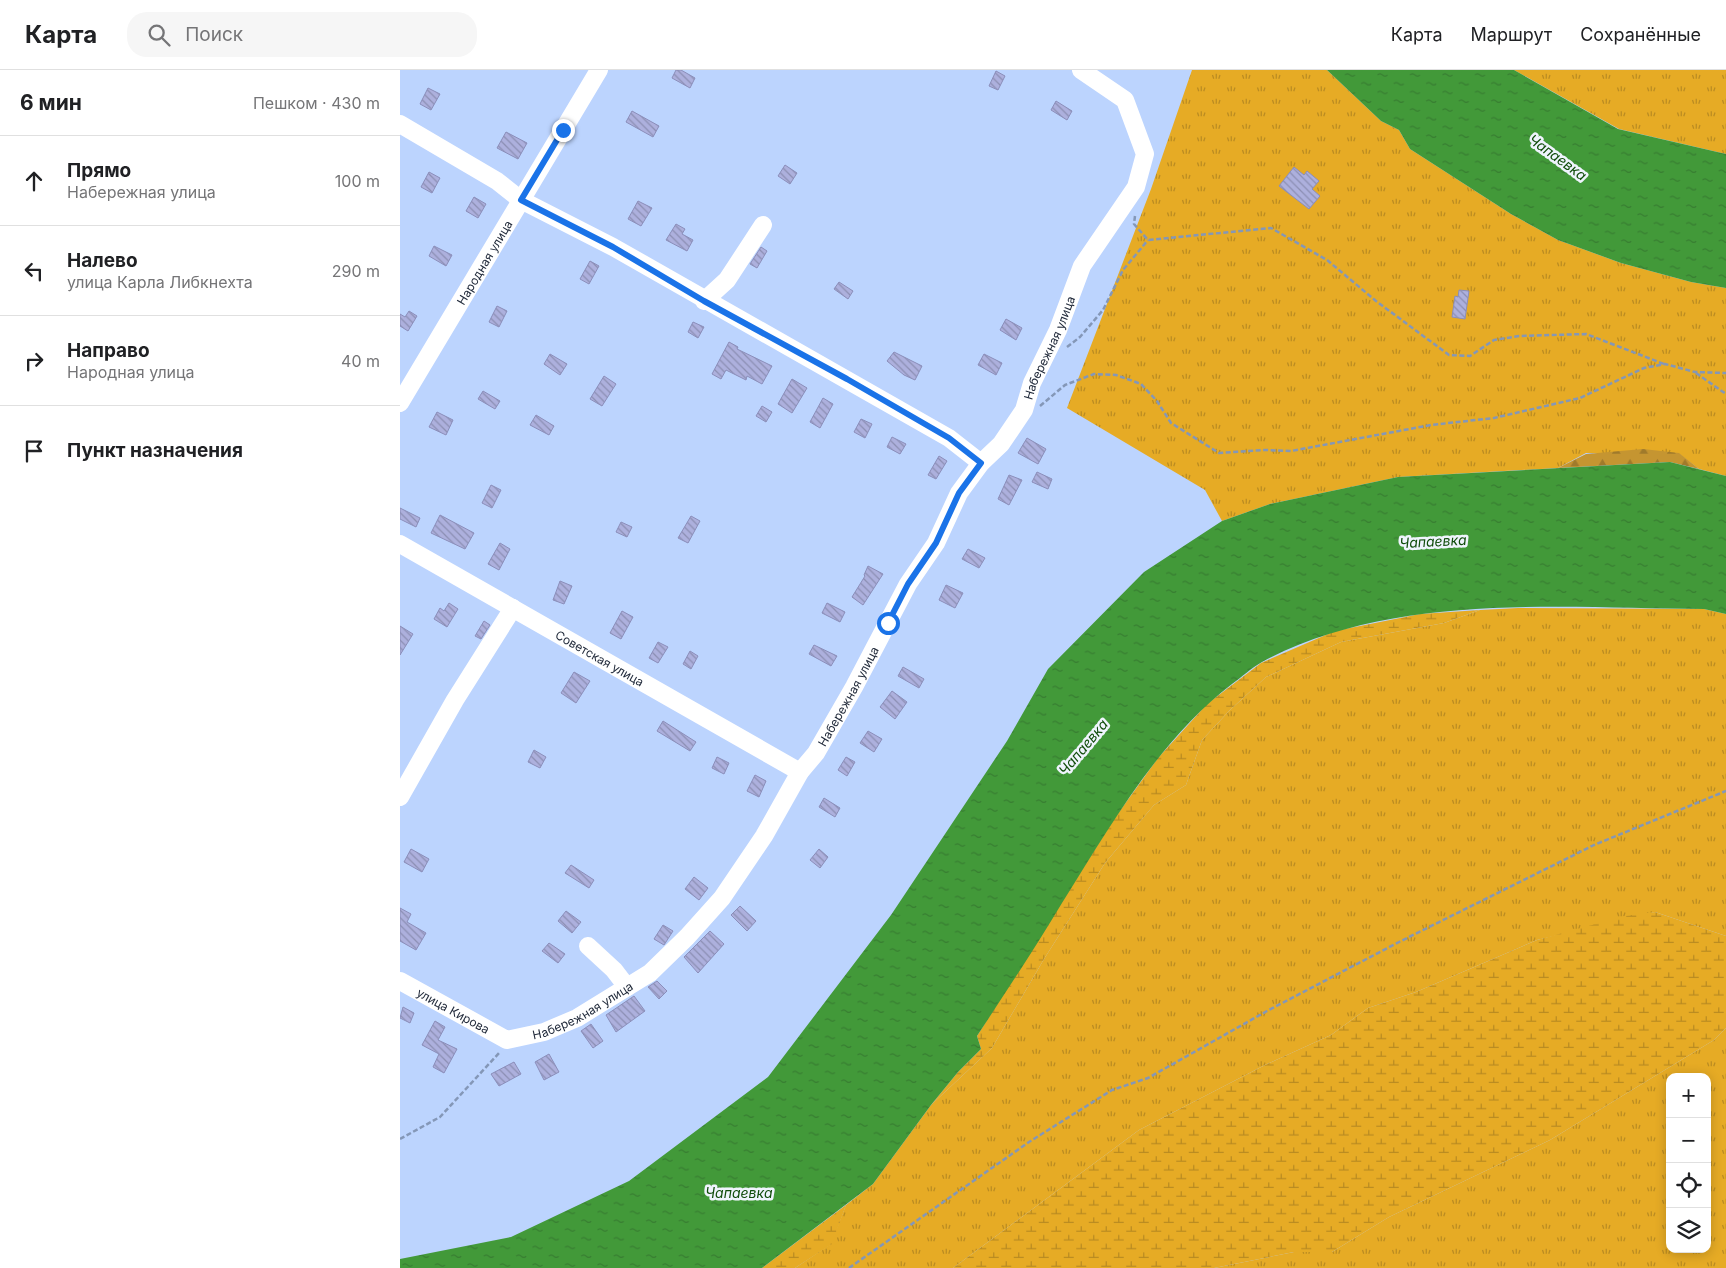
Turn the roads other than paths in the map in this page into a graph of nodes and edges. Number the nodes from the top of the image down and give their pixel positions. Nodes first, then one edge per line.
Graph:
1 (599, 70) edge
2 (1081, 70) edge
3 (400, 124) edge
4 (521, 200) junction
5 (763, 225) dead end
6 (704, 301) junction
7 (400, 403) edge
8 (981, 463) junction
9 (400, 544) edge
10 (513, 608) junction
11 (800, 772) junction
12 (400, 797) edge
13 (588, 946) dead end
14 (400, 981) edge
15 (627, 987) junction
16 (507, 1040) joint

1 - 4 street, Народная улица
2 - 8 street, Набережная улица
3 - 4 street
4 - 6 street
4 - 7 street, Народная улица
5 - 6 street
6 - 8 street
8 - 11 street, Набережная улица
9 - 10 street, Советская улица
10 - 11 street, Советская улица
10 - 12 street
11 - 15 street, Набережная улица
13 - 15 street
14 - 16 street, улица Кирова
15 - 16 street, Набережная улица

